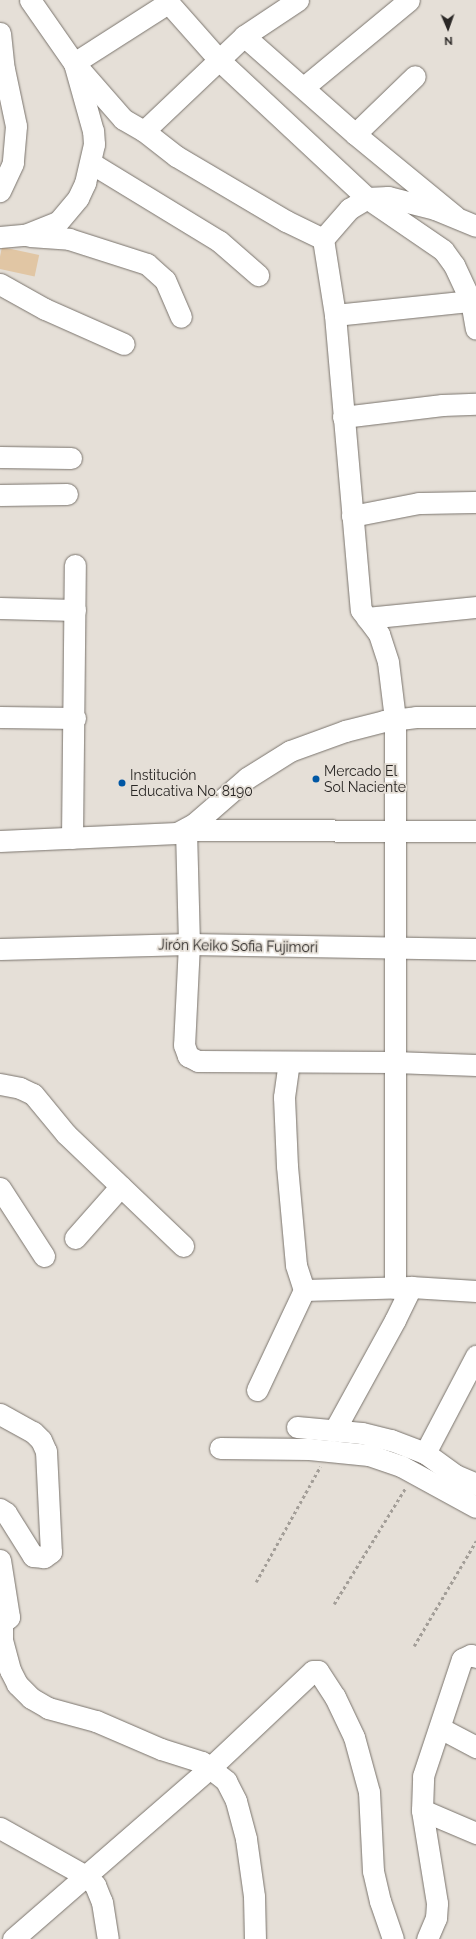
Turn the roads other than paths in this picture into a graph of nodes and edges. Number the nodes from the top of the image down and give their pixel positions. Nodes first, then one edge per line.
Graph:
1 (298, 0) edge
2 (409, 0) edge
3 (35, 2) edge
4 (167, 2) edge
5 (273, 7) edge
6 (0, 33) edge
7 (244, 36) junction
8 (219, 60) junction
9 (74, 63) junction
10 (415, 76) dead end
11 (304, 87) junction
12 (144, 131) junction
13 (355, 134) junction
14 (91, 163) junction
15 (0, 191) edge
16 (367, 198) junction
17 (455, 216) junction
18 (476, 226) edge
19 (25, 236) junction
20 (0, 237) edge
21 (322, 239) junction
22 (258, 275) dead end
23 (0, 284) edge
24 (471, 301) junction
25 (335, 315) junction
26 (180, 317) dead end
27 (476, 329) edge
28 (124, 344) dead end
29 (476, 404) edge
30 (342, 417) junction
31 (0, 457) edge
32 (70, 458) dead end
33 (68, 494) dead end
34 (0, 495) edge
35 (476, 502) edge
36 (352, 516) junction
37 (75, 565) dead end
38 (476, 607) edge
39 (0, 608) edge
40 (75, 610) junction
41 (367, 618) junction
42 (0, 717) edge
43 (476, 717) edge
44 (75, 718) junction
45 (395, 719) junction
46 (0, 829) edge
47 (186, 830) junction
48 (395, 830) junction
49 (476, 831) edge
50 (72, 838) junction
51 (40, 839) junction
52 (0, 841) edge
53 (189, 944) junction
54 (0, 949) edge
55 (395, 949) junction
56 (476, 949) edge
57 (394, 1062) junction
58 (289, 1063) junction
59 (476, 1065) edge
60 (0, 1084) edge
61 (121, 1186) junction
62 (0, 1188) edge
63 (75, 1238) dead end
64 (183, 1246) dead end
65 (44, 1256) dead end
66 (403, 1288) junction
67 (304, 1290) junction
68 (476, 1291) edge
69 (476, 1356) edge
70 (258, 1390) dead end
71 (0, 1414) edge
72 (297, 1427) dead end
73 (334, 1431) junction
74 (220, 1448) dead end
75 (425, 1452) junction
76 (476, 1484) edge
77 (476, 1507) edge
78 (0, 1509) edge
79 (0, 1560) edge
80 (1, 1625) edge
81 (476, 1657) edge
82 (440, 1728) junction
83 (476, 1747) edge
84 (211, 1767) junction
85 (422, 1810) junction
86 (0, 1828) edge
87 (476, 1834) edge
88 (86, 1876) junction
89 (12, 1939) edge
90 (108, 1939) edge
91 (255, 1939) edge
92 (394, 1939) edge
93 (427, 1939) edge

1 - 5 street
2 - 11 street
3 - 9 street
4 - 8 street
4 - 9 street
5 - 7 street
6 - 15 street
7 - 8 street
7 - 11 street
8 - 12 street
8 - 16 street
9 - 12 street
9 - 14 street
10 - 13 street
11 - 13 street
12 - 21 street
13 - 17 street
14 - 19 street
14 - 22 street
16 - 17 street
16 - 21 street
16 - 24 street
17 - 18 street
19 - 20 street
19 - 26 street
21 - 25 street
23 - 28 street
24 - 25 street
24 - 27 street
25 - 30 street
29 - 30 street
30 - 36 street
31 - 32 street
33 - 34 street
35 - 36 street
36 - 41 street
37 - 40 street
38 - 41 street
39 - 40 street
40 - 44 street
41 - 45 street
42 - 44 street
43 - 45 street
44 - 50 street
45 - 47 street
45 - 48 street
46 - 51 street
47 - 48 street
47 - 50 street
47 - 53 street
48 - 49 street
48 - 55 street
50 - 51 street
51 - 52 street
53 - 54 street, Jirón Keiko Sofia Fujimori
53 - 55 street, Jirón Keiko Sofia Fujimori
53 - 58 street
55 - 56 street, Jirón Keiko Sofia Fujimori
55 - 57 street
57 - 58 street
57 - 59 street
57 - 66 street
58 - 67 street
60 - 61 street
61 - 63 street
61 - 64 street
62 - 65 street
66 - 67 street
66 - 68 street
66 - 73 street
67 - 70 street
69 - 75 street
71 - 78 street
72 - 73 street
73 - 75 street
74 - 77 street
75 - 76 street
79 - 80 street
80 - 84 street
81 - 82 street
82 - 83 street
82 - 85 street
84 - 88 street
84 - 91 street
84 - 92 street
85 - 87 street
85 - 93 street
86 - 88 street
88 - 89 street
88 - 90 street

